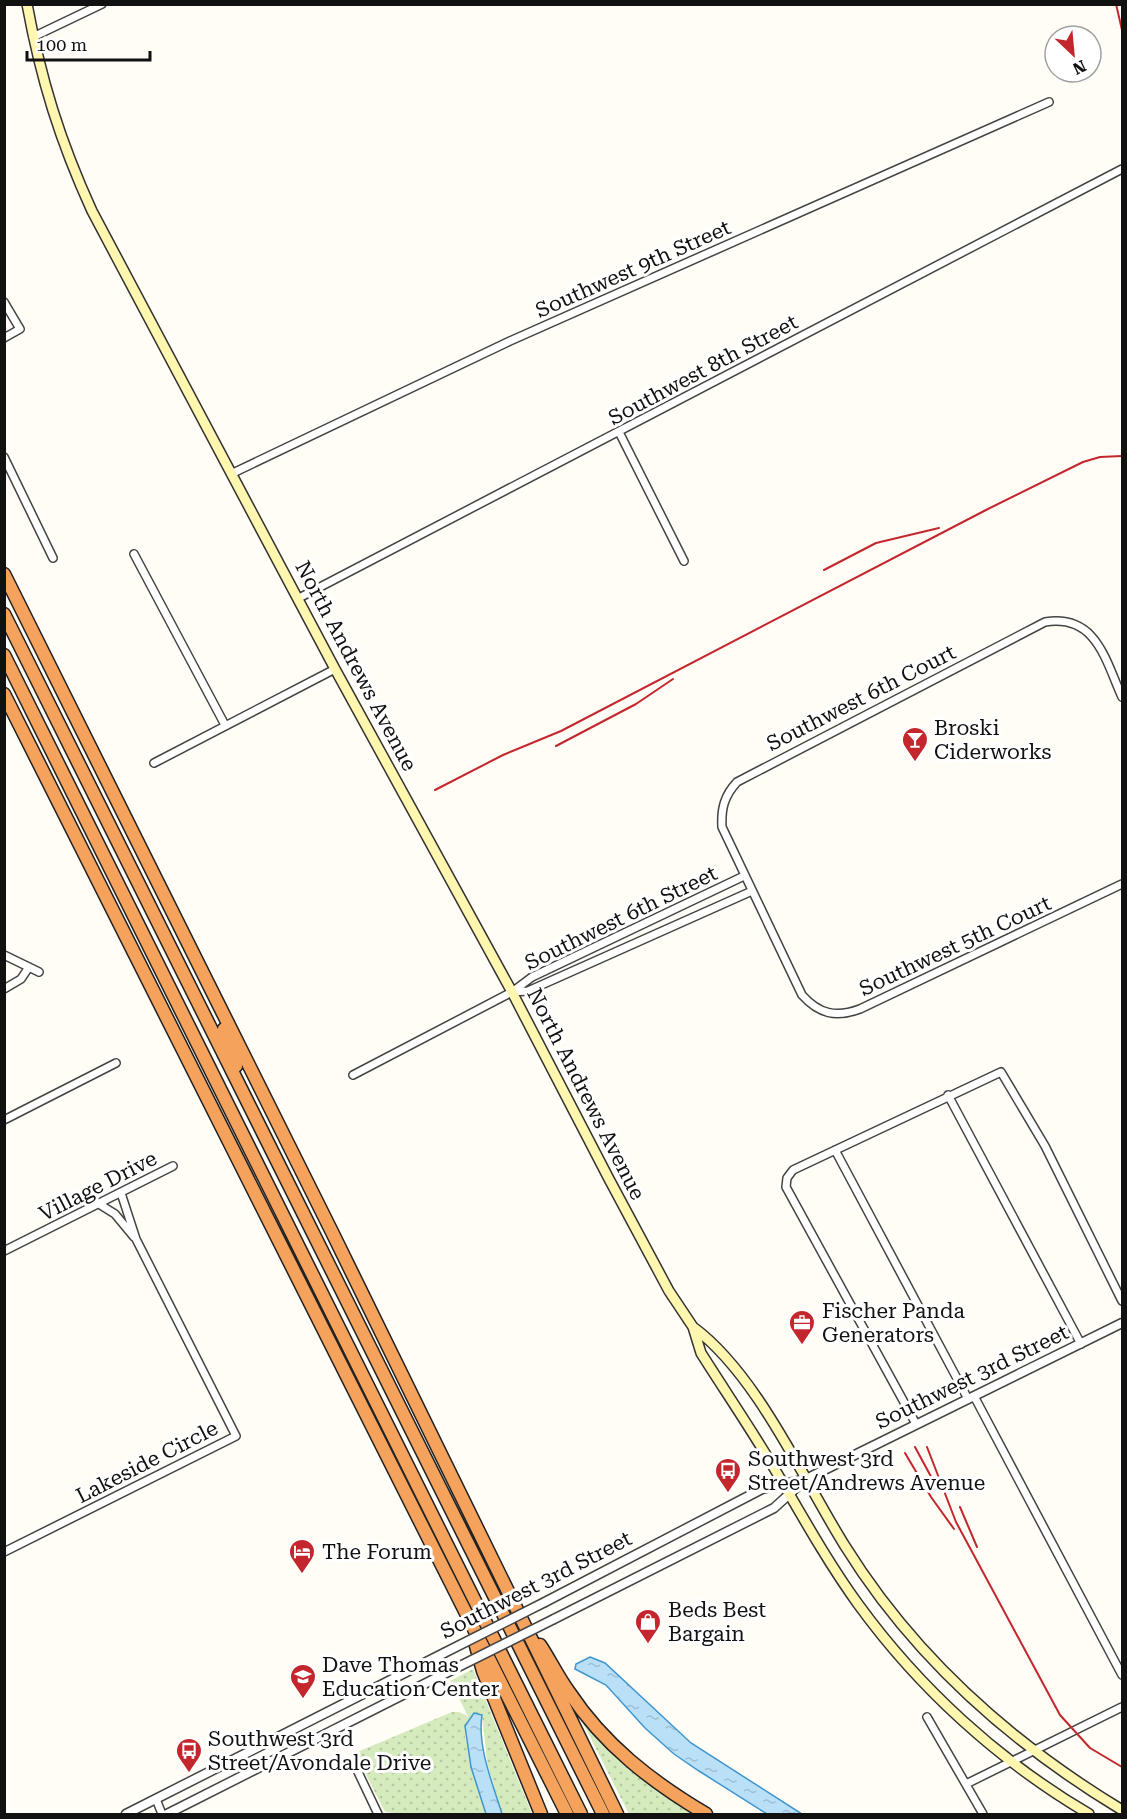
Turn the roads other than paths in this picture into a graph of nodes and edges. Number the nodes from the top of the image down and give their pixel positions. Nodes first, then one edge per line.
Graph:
1 (27, 4) edge
2 (102, 4) edge
3 (33, 37) junction
4 (1049, 102) dead end
5 (1122, 169) edge
6 (4, 302) edge
7 (4, 338) edge
8 (619, 432) junction
9 (4, 457) edge
10 (232, 473) junction
11 (134, 554) dead end
12 (53, 558) dead end
13 (684, 561) dead end
14 (4, 574) edge
15 (299, 598) junction
16 (4, 614) edge
17 (4, 655) edge
18 (335, 669) junction
19 (4, 694) edge
20 (1122, 697) edge
21 (225, 725) junction
22 (33, 751) junction
23 (154, 763) dead end
24 (98, 843) junction
25 (744, 876) junction
26 (1122, 885) edge
27 (752, 891) junction
28 (4, 955) edge
29 (29, 967) junction
30 (39, 972) dead end
31 (210, 987) junction
32 (4, 989) edge
33 (512, 992) junction
34 (116, 1062) dead end
35 (353, 1075) dead end
36 (948, 1095) junction
37 (251, 1110) junction
38 (4, 1120) edge
39 (835, 1150) junction
40 (173, 1166) dead end
41 (121, 1193) junction
42 (99, 1204) junction
43 (136, 1239) junction
44 (4, 1251) edge
45 (1122, 1301) edge
46 (1122, 1323) edge
47 (693, 1327) junction
48 (1081, 1344) junction
49 (971, 1398) junction
50 (916, 1424) junction
51 (806, 1479) junction
52 (783, 1484) junction
53 (789, 1494) junction
54 (4, 1552) edge
55 (501, 1583) junction
56 (466, 1610) junction
57 (1122, 1675) edge
58 (1122, 1707) edge
59 (927, 1717) dead end
60 (1033, 1751) junction
61 (1012, 1762) junction
62 (358, 1772) dead end
63 (966, 1784) junction
64 (156, 1799) junction
65 (1122, 1809) edge
66 (126, 1815) edge
67 (162, 1815) edge
68 (167, 1815) edge
69 (378, 1815) edge
70 (541, 1815) edge
71 (567, 1815) edge
72 (581, 1815) edge
73 (603, 1815) edge
74 (617, 1815) edge
75 (706, 1815) edge
76 (983, 1815) edge
77 (1089, 1815) edge

1 - 3 main road, North Andrews Avenue
2 - 3 street
3 - 10 main road, North Andrews Avenue
4 - 10 street, Southwest 9th Street
5 - 8 street, Southwest 8th Street
6 - 7 street
8 - 13 street
8 - 15 street, Southwest 8th Street
9 - 12 street
10 - 15 main road, North Andrews Avenue
11 - 21 street
14 - 31 highway
15 - 18 main road, North Andrews Avenue
16 - 37 highway
17 - 24 highway
18 - 21 street
18 - 33 main road, North Andrews Avenue
19 - 22 highway
20 - 25 street, Southwest 6th Court
21 - 23 street
22 - 24 highway
22 - 56 highway
24 - 72 highway
25 - 27 street
25 - 33 street, Southwest 6th Street
26 - 27 street, Southwest 5th Court
27 - 33 street, Southwest 6th Street
28 - 29 street
29 - 30 street
29 - 32 street
31 - 37 highway
31 - 55 highway
33 - 35 street, Southwest 6th Street
33 - 47 main road, North Andrews Avenue
34 - 38 street
36 - 39 street
36 - 45 street
36 - 48 street
37 - 73 highway
39 - 49 street
39 - 50 street
40 - 41 street, Village Drive
41 - 42 street, Village Drive
41 - 43 street, Lakeside Circle
42 - 43 street, Lakeside Circle
42 - 44 street, Village Drive
43 - 54 street, Lakeside Circle
46 - 48 street, Southwest 3rd Street
47 - 51 main road, North Andrews Avenue
47 - 52 main road, North Andrews Avenue
48 - 49 street, Southwest 3rd Street
49 - 50 street, Southwest 3rd Street
49 - 57 street
50 - 51 street, Southwest 3rd Street
51 - 52 street, Southwest 3rd Street
51 - 53 street, Southwest 3rd Street
51 - 60 main road, North Andrews Avenue
52 - 53 main road, North Andrews Avenue
52 - 64 street, Southwest 3rd Street, bridge
53 - 61 main road, North Andrews Avenue
53 - 68 street, Southwest 3rd Street, bridge
55 - 74 highway
55 - 75 highway
56 - 70 highway
56 - 71 highway
58 - 60 street
59 - 63 street
60 - 61 street
60 - 65 main road, North Andrews Avenue
61 - 63 street
61 - 77 main road, North Andrews Avenue
62 - 69 street
63 - 76 street
64 - 66 street, Southwest 3rd Street
64 - 67 street

